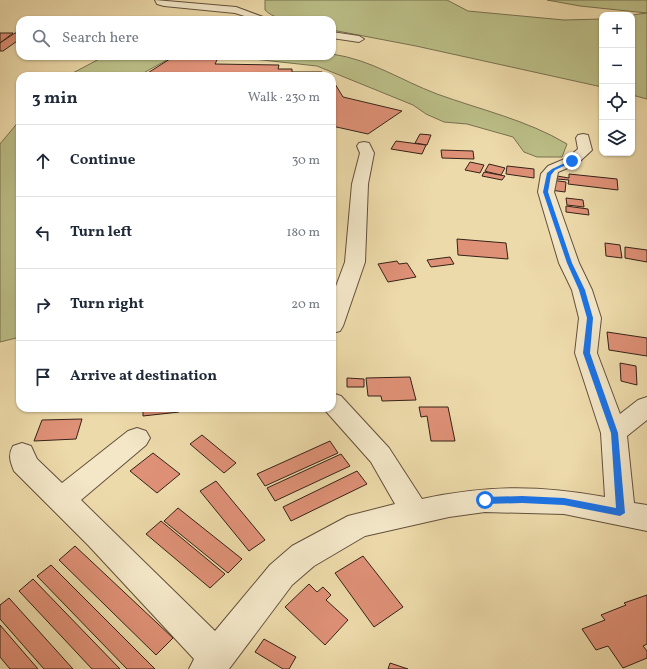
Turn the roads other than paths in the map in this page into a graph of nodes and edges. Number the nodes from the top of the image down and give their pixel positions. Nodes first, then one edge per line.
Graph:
1 (159, 0) edge
2 (254, 16) edge
3 (336, 37) edge
4 (359, 40) dead end
5 (583, 138) dead end
6 (364, 146) dead end
7 (336, 315) edge
8 (336, 406) edge
9 (647, 406) edge
10 (614, 433) junction
11 (137, 438) dead end
12 (22, 453) dead end
13 (61, 500) junction
14 (414, 512) junction
15 (634, 516) edge
16 (212, 663) edge

1 - 2 street
3 - 4 street
5 - 10 street
6 - 7 street
8 - 14 street
9 - 10 street
10 - 15 street
11 - 13 street
12 - 13 street
13 - 16 street
14 - 15 street
14 - 16 street

